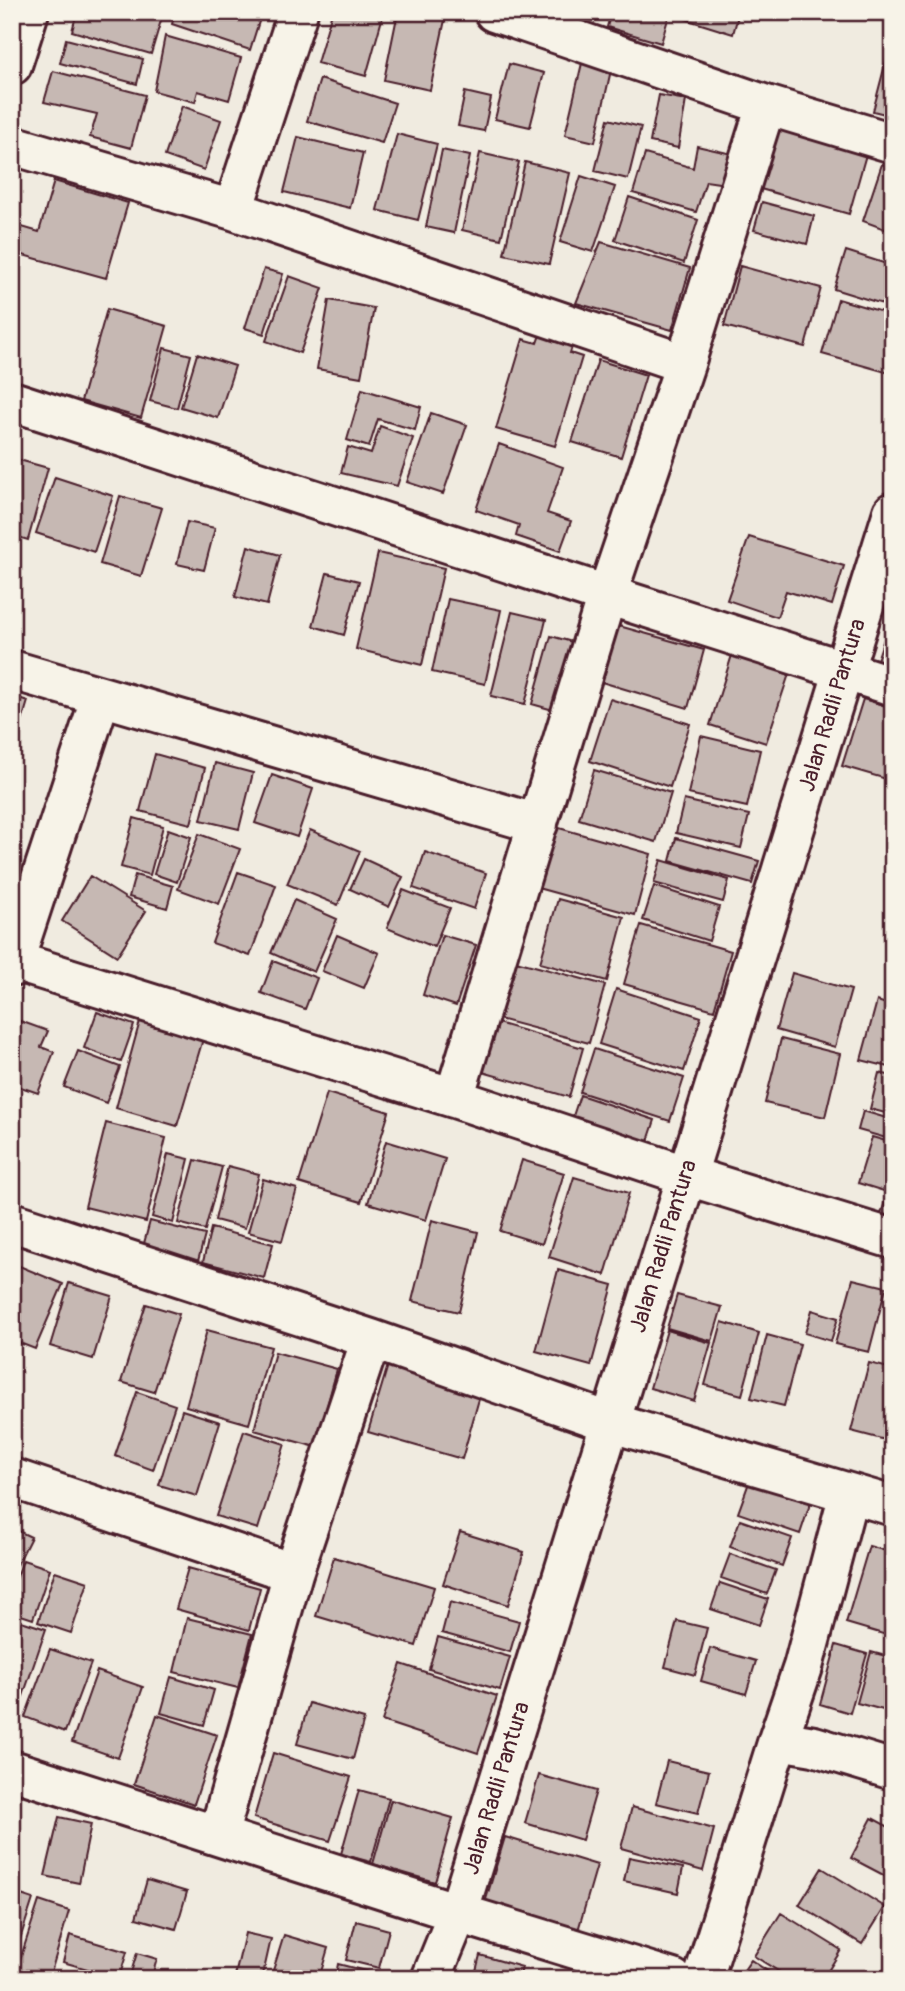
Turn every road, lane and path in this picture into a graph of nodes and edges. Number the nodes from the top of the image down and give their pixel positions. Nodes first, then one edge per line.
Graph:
1 (29, 12) edge
2 (298, 12) edge
3 (494, 12) edge
4 (12, 65) edge
5 (766, 105) junction
6 (893, 144) edge
7 (12, 145) edge
8 (233, 210) junction
9 (685, 364) junction
10 (12, 401) edge
11 (893, 512) edge
12 (607, 595) junction
13 (12, 670) edge
14 (843, 671) junction
15 (893, 686) edge
16 (101, 696) junction
17 (538, 824) junction
18 (13, 964) edge
19 (454, 1098) junction
20 (685, 1175) junction
21 (12, 1222) edge
22 (893, 1238) edge
23 (371, 1339) junction
24 (609, 1422) junction
25 (12, 1478) edge
26 (849, 1493) junction
27 (893, 1506) edge
28 (293, 1573) junction
29 (778, 1740) junction
30 (12, 1770) edge
31 (893, 1770) edge
32 (218, 1836) junction
33 (457, 1913) junction
34 (431, 1979) edge
35 (673, 1979) edge
36 (704, 1979) edge

1 - 4 street
2 - 8 street
3 - 5 street
5 - 6 street
5 - 9 street
7 - 8 street
8 - 9 street
9 - 12 street
10 - 12 street
11 - 14 street, Jalan Radli Pantura
12 - 14 street
12 - 17 street
13 - 16 street
14 - 15 street
14 - 20 street, Jalan Radli Pantura
16 - 17 street
16 - 18 street
17 - 19 street
18 - 19 street
19 - 20 street
20 - 22 street
20 - 24 street, Jalan Radli Pantura
21 - 23 street
23 - 24 street
23 - 28 street
24 - 26 street
24 - 33 street, Jalan Radli Pantura
25 - 28 street
26 - 27 street
26 - 29 street
28 - 32 street
29 - 31 street
29 - 36 street
30 - 32 street
32 - 33 street
33 - 34 street, Jalan Radli Pantura
33 - 35 street

